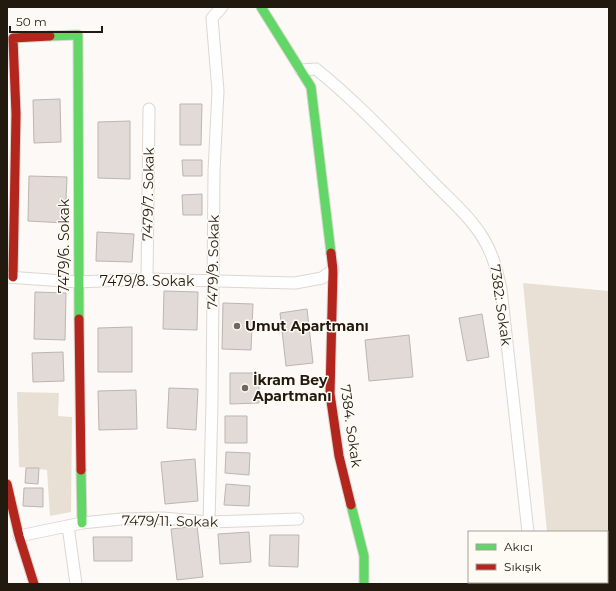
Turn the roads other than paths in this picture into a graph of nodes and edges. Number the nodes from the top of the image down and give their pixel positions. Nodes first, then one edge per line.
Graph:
1 (222, 7) edge
2 (261, 7) edge
3 (301, 70) junction
4 (149, 109) dead end
5 (333, 270) junction
6 (10, 277) edge
7 (147, 279) junction
8 (213, 281) junction
9 (78, 282) junction
10 (7, 484) edge
11 (298, 520) dead end
12 (209, 522) junction
13 (82, 523) junction
14 (68, 526) junction
15 (528, 531) edge
16 (19, 536) junction
17 (34, 584) edge
18 (76, 584) edge
19 (364, 584) edge

1 - 8 street, 7479/9. Sokak
2 - 3 street
3 - 5 street
3 - 15 street, 7382: Sokak
4 - 7 street, 7479/7. Sokak
5 - 8 street, 7479/8. Sokak
5 - 19 street, 7384. Sokak
6 - 9 street, 7479/8. Sokak
6 - 9 street, 7479/6. Sokak
7 - 8 street, 7479/8. Sokak
7 - 9 street, 7479/8. Sokak
8 - 12 street, 7479/9. Sokak
9 - 13 street, 7479/6. Sokak
10 - 16 street
11 - 12 street, 7479/11. Sokak
12 - 13 street, 7479/11. Sokak
13 - 14 street, 7479/11. Sokak
14 - 16 street, 7479/11. Sokak
14 - 18 street
16 - 17 street

